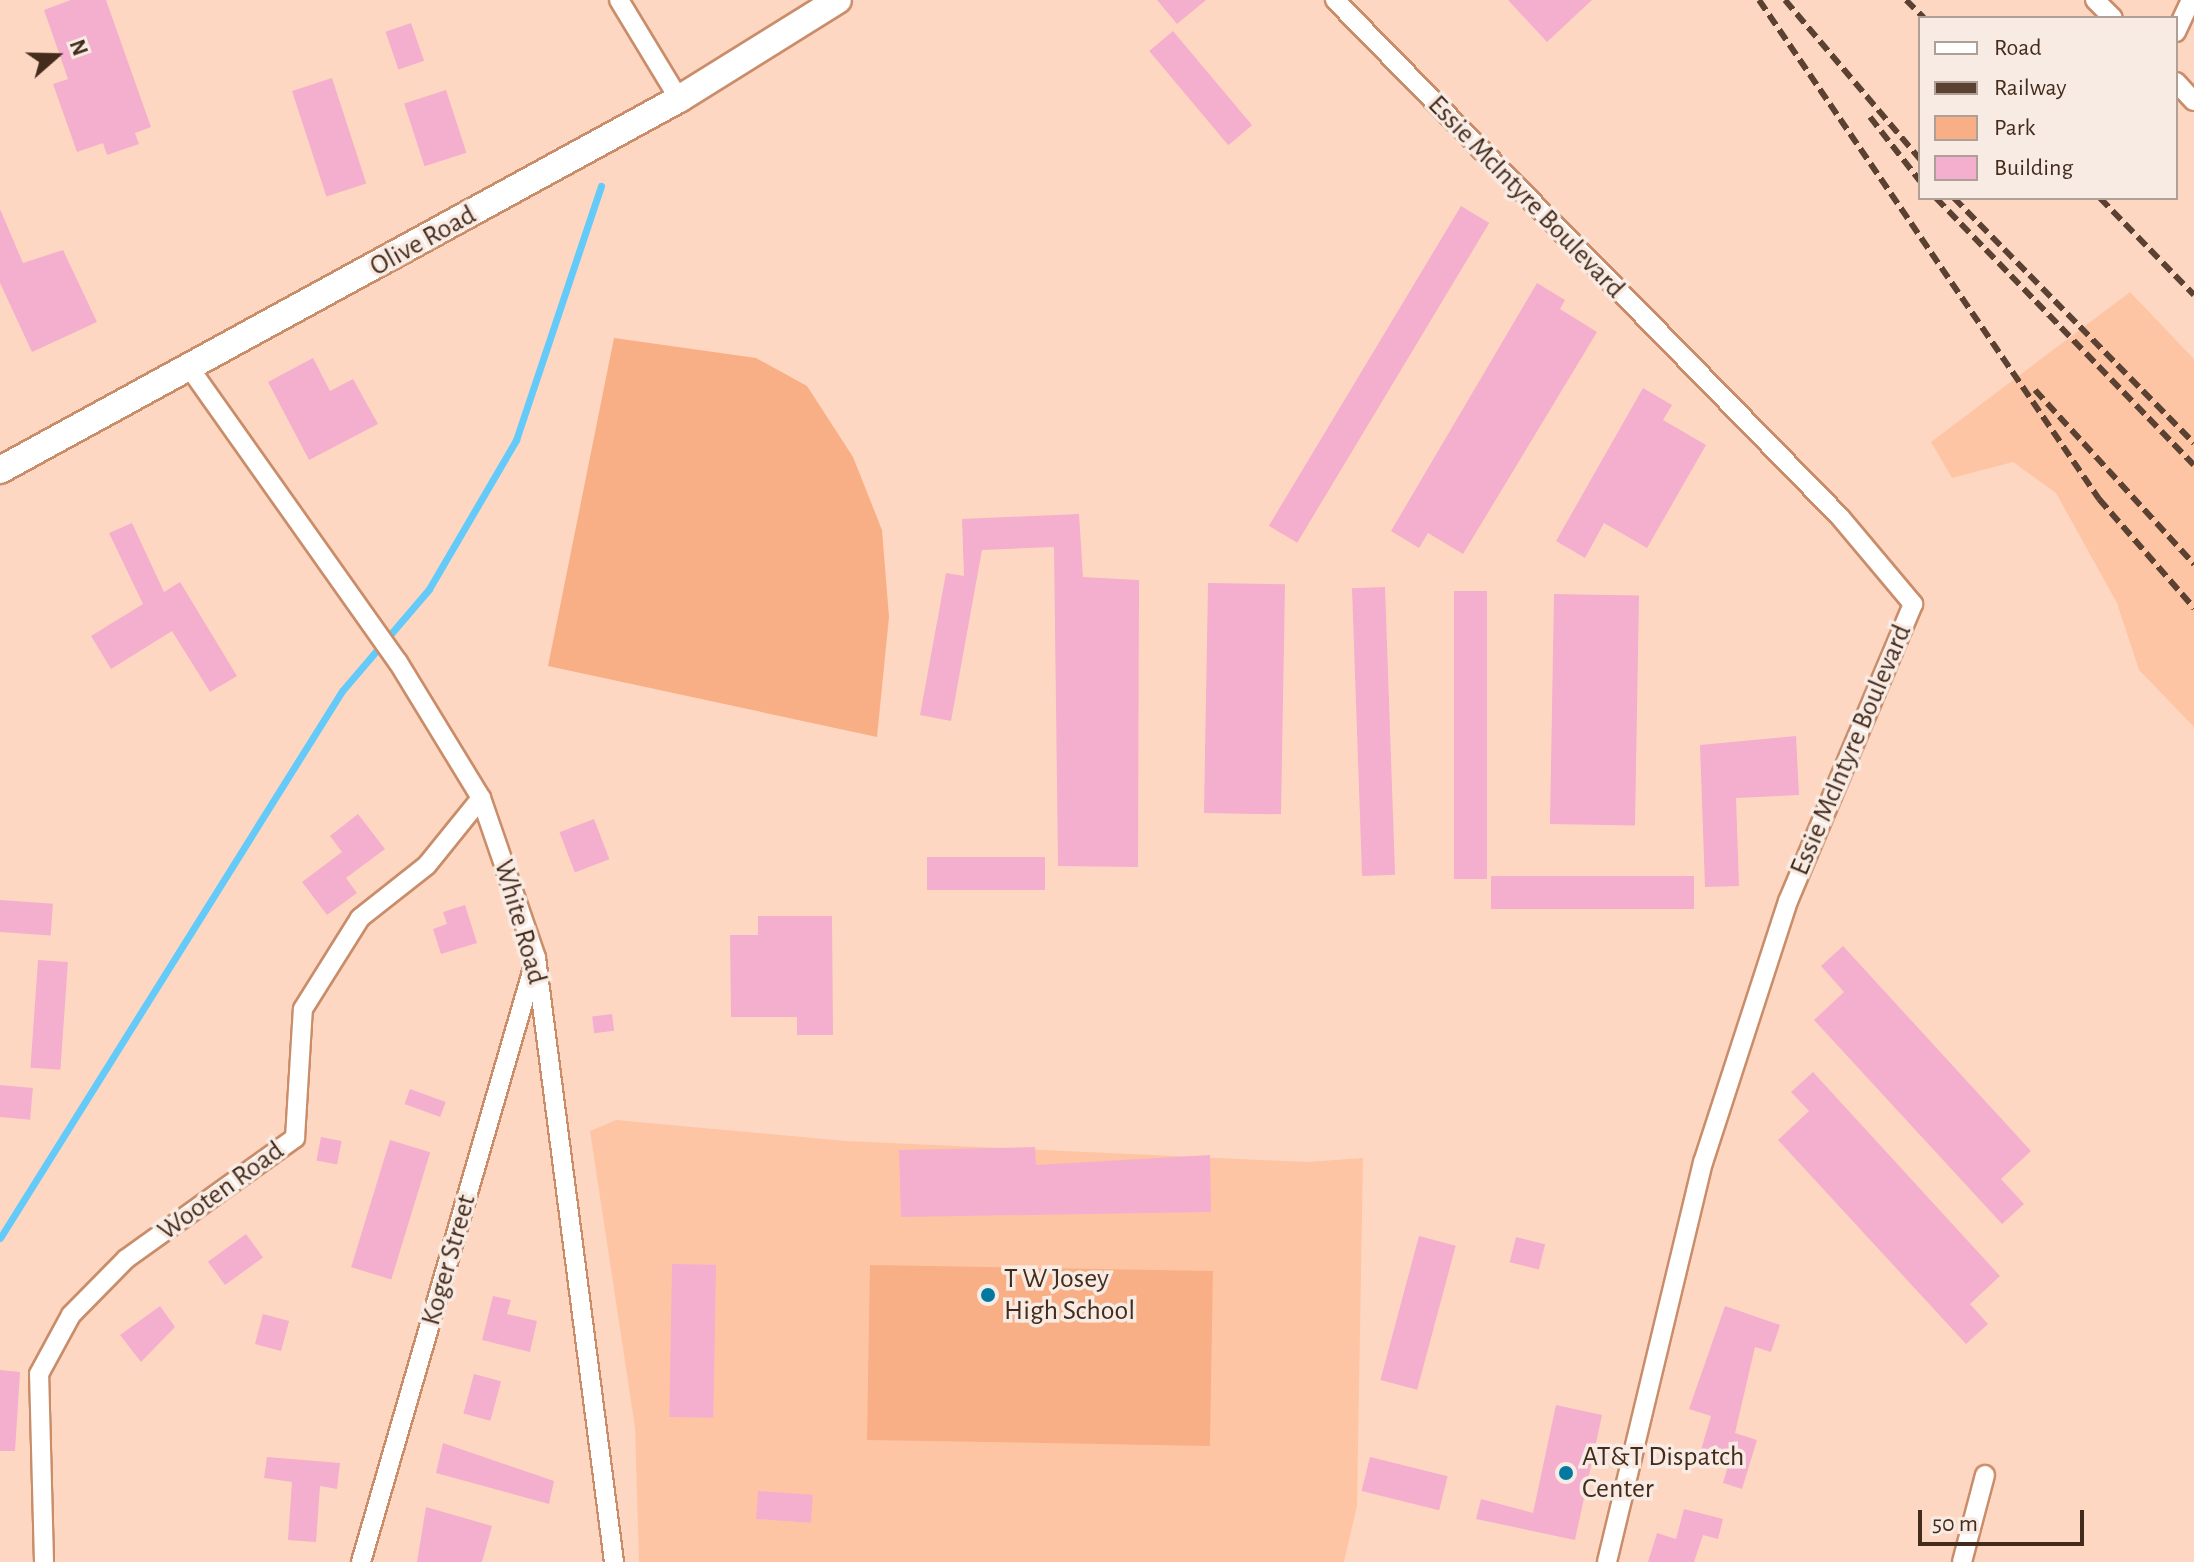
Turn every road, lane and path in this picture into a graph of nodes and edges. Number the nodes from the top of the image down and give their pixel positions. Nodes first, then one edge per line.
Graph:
1 (619, 0) edge
2 (838, 0) edge
3 (1335, 0) edge
4 (2095, 0) edge
5 (2191, 0) edge
6 (2111, 16) edge
7 (2178, 28) edge
8 (2178, 84) edge
9 (679, 99) junction
10 (2194, 101) edge
11 (191, 370) junction
12 (0, 470) edge
13 (481, 798) junction
14 (536, 958) junction
15 (1985, 1475) dead end
16 (44, 1562) edge
17 (361, 1562) edge
18 (614, 1562) edge
19 (1607, 1562) edge
20 (1962, 1562) edge

1 - 9 street
2 - 9 street, Olive Road
3 - 19 street, Essie McIntyre Boulevard
4 - 6 street
5 - 7 street
8 - 10 street
9 - 11 street, Olive Road
11 - 12 street, Olive Road
11 - 13 street, White Road
13 - 14 street, White Road
13 - 16 street, Wooten Road
14 - 17 street, Koger Street
14 - 18 street, White Road
15 - 20 street

